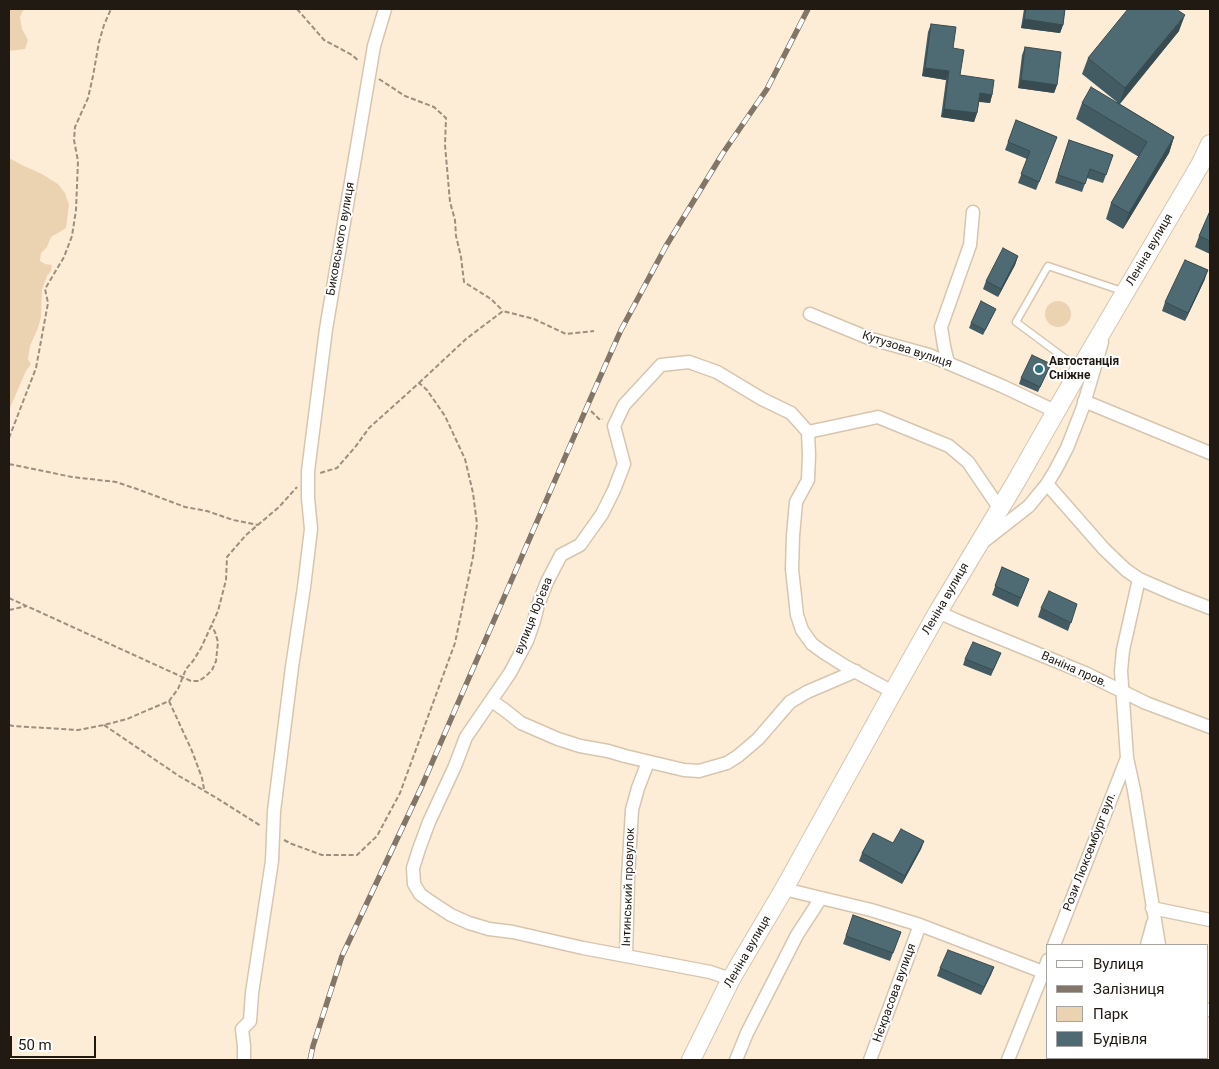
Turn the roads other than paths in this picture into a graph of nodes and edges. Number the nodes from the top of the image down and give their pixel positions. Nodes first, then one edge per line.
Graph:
1 (385, 9) edge
2 (1210, 144) edge
3 (1205, 167) edge
4 (973, 212) dead end
5 (1126, 292) junction
6 (810, 314) dead end
7 (1106, 326) junction
8 (948, 363) junction
9 (1080, 369) junction
10 (1084, 401) junction
11 (1057, 412) junction
12 (808, 432) junction
13 (1210, 453) edge
14 (1047, 484) junction
15 (1000, 509) junction
16 (977, 547) junction
17 (1139, 579) junction
18 (1210, 608) edge
19 (938, 612) junction
20 (856, 671) junction
21 (893, 692) junction
22 (1122, 692) junction
23 (492, 701) junction
24 (1210, 727) edge
25 (1127, 758) junction
26 (648, 762) junction
27 (414, 884) joint
28 (784, 889) junction
29 (821, 898) junction
30 (1153, 913) junction
31 (1210, 920) edge
32 (920, 925) junction
33 (1054, 944) edge
34 (1147, 944) edge
35 (1159, 944) edge
36 (626, 956) junction
37 (1046, 965) edge
38 (731, 979) junction
39 (244, 1060) edge
40 (691, 1060) edge
41 (736, 1060) edge
42 (870, 1060) edge
43 (1008, 1060) edge

1 - 39 street, Биковського вулиця
2 - 3 main road, Леніна вулиця
3 - 5 main road, Леніна вулиця
4 - 8 street
5 - 7 main road, Леніна вулиця
5 - 9 lane
6 - 8 street, Кутузова вулиця
7 - 9 main road, Леніна вулиця
7 - 10 street
8 - 11 street, Кутузова вулиця
9 - 11 main road, Леніна вулиця
10 - 13 street
10 - 14 street
11 - 15 main road, Леніна вулиця
12 - 15 street
12 - 20 street
12 - 23 street, вулиця Юр'єва
14 - 16 street
14 - 17 street
15 - 16 main road, Леніна вулиця
16 - 19 main road, Леніна вулиця
17 - 18 street
17 - 22 street
19 - 21 main road, Леніна вулиця
19 - 22 street, Ваніна пров.
20 - 21 street
20 - 26 street
21 - 28 main road, Леніна вулиця
22 - 24 street, Ваніна пров.
22 - 25 street
23 - 26 street
23 - 27 street, вулиця Юр'єва
25 - 30 street
25 - 33 street, Рози Люксембург вул.
26 - 36 street, Інтинський провулок
27 - 36 street, Інтинський провулок
28 - 29 street
28 - 38 main road, Леніна вулиця
29 - 32 street
29 - 41 street
30 - 31 street
30 - 34 street
30 - 35 street
32 - 37 street
32 - 42 street, Нєкрасова вулиця
36 - 38 street
37 - 43 street
38 - 40 main road, Леніна вулиця

